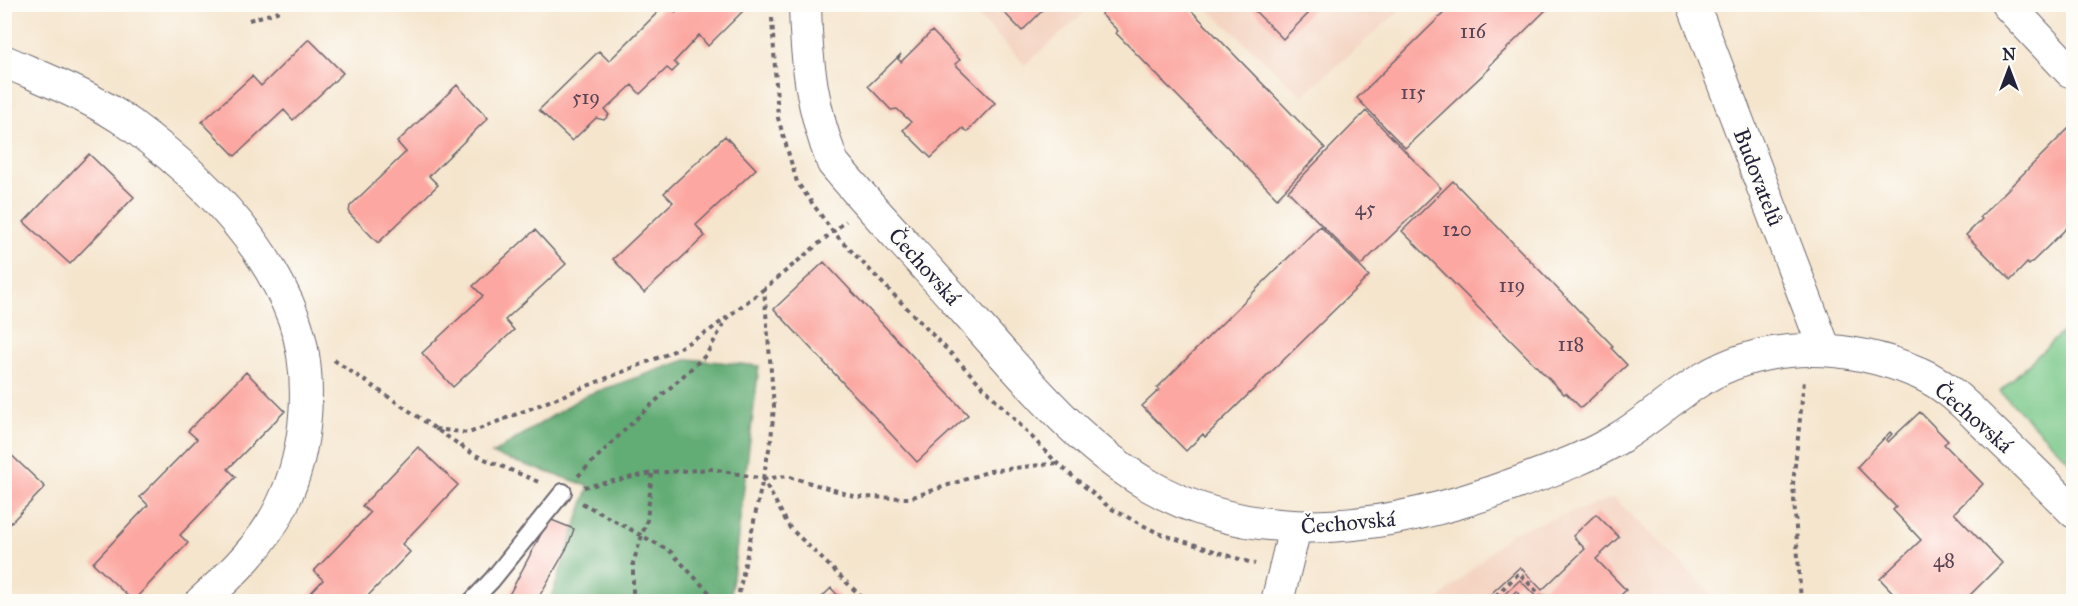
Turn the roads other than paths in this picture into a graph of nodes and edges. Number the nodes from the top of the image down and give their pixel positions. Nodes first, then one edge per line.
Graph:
1 (805, 4) edge
2 (1693, 4) edge
3 (2007, 4) edge
4 (4, 62) edge
5 (2070, 71) dead end
6 (1816, 350) junction
7 (563, 492) road end
8 (2073, 512) edge
9 (1295, 528) junction
10 (201, 602) edge
11 (471, 602) edge
12 (1277, 602) edge

1 - 9 street, Čechovská
2 - 6 street, Budovatelů
3 - 5 street
4 - 10 street
6 - 8 street, Čechovská
6 - 9 street, Čechovská
7 - 11 lane
9 - 12 street

